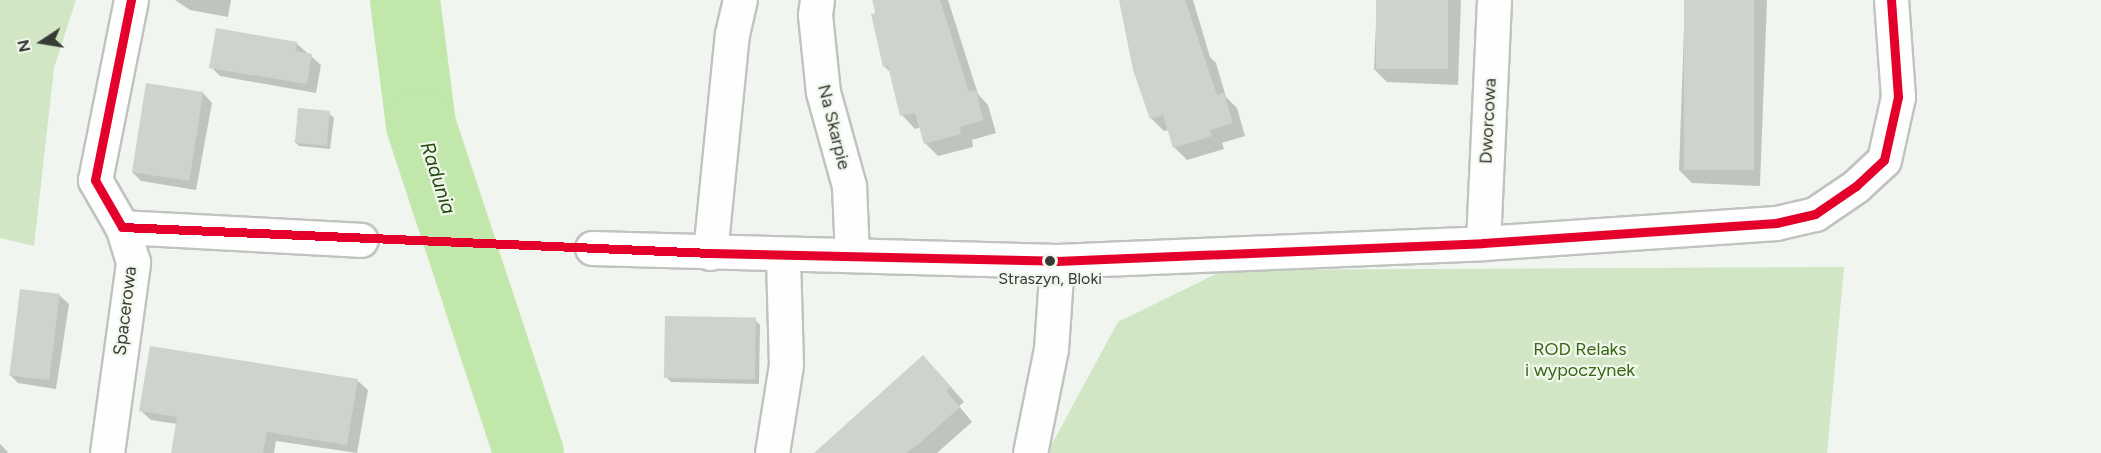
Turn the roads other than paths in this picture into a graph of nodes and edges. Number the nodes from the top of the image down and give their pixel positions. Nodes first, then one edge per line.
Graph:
1 (130, 0) edge
2 (740, 0) edge
3 (818, 0) edge
4 (1494, 0) edge
5 (1891, 0) edge
6 (122, 227) junction
7 (362, 240) dead end
8 (1483, 243) junction
9 (592, 248) dead end
10 (710, 253) junction
11 (783, 255) junction
12 (852, 255) junction
13 (1057, 261) junction
14 (107, 453) edge
15 (772, 453) edge
16 (1030, 453) edge

1 - 6 street, Spacerowa
2 - 10 street
3 - 12 street, Na Skarpie
4 - 8 street, Dworcowa
5 - 8 street
6 - 7 street
6 - 14 street, Spacerowa
8 - 13 street
9 - 10 street
10 - 11 street
11 - 12 street
11 - 15 street
12 - 13 street
13 - 16 street

